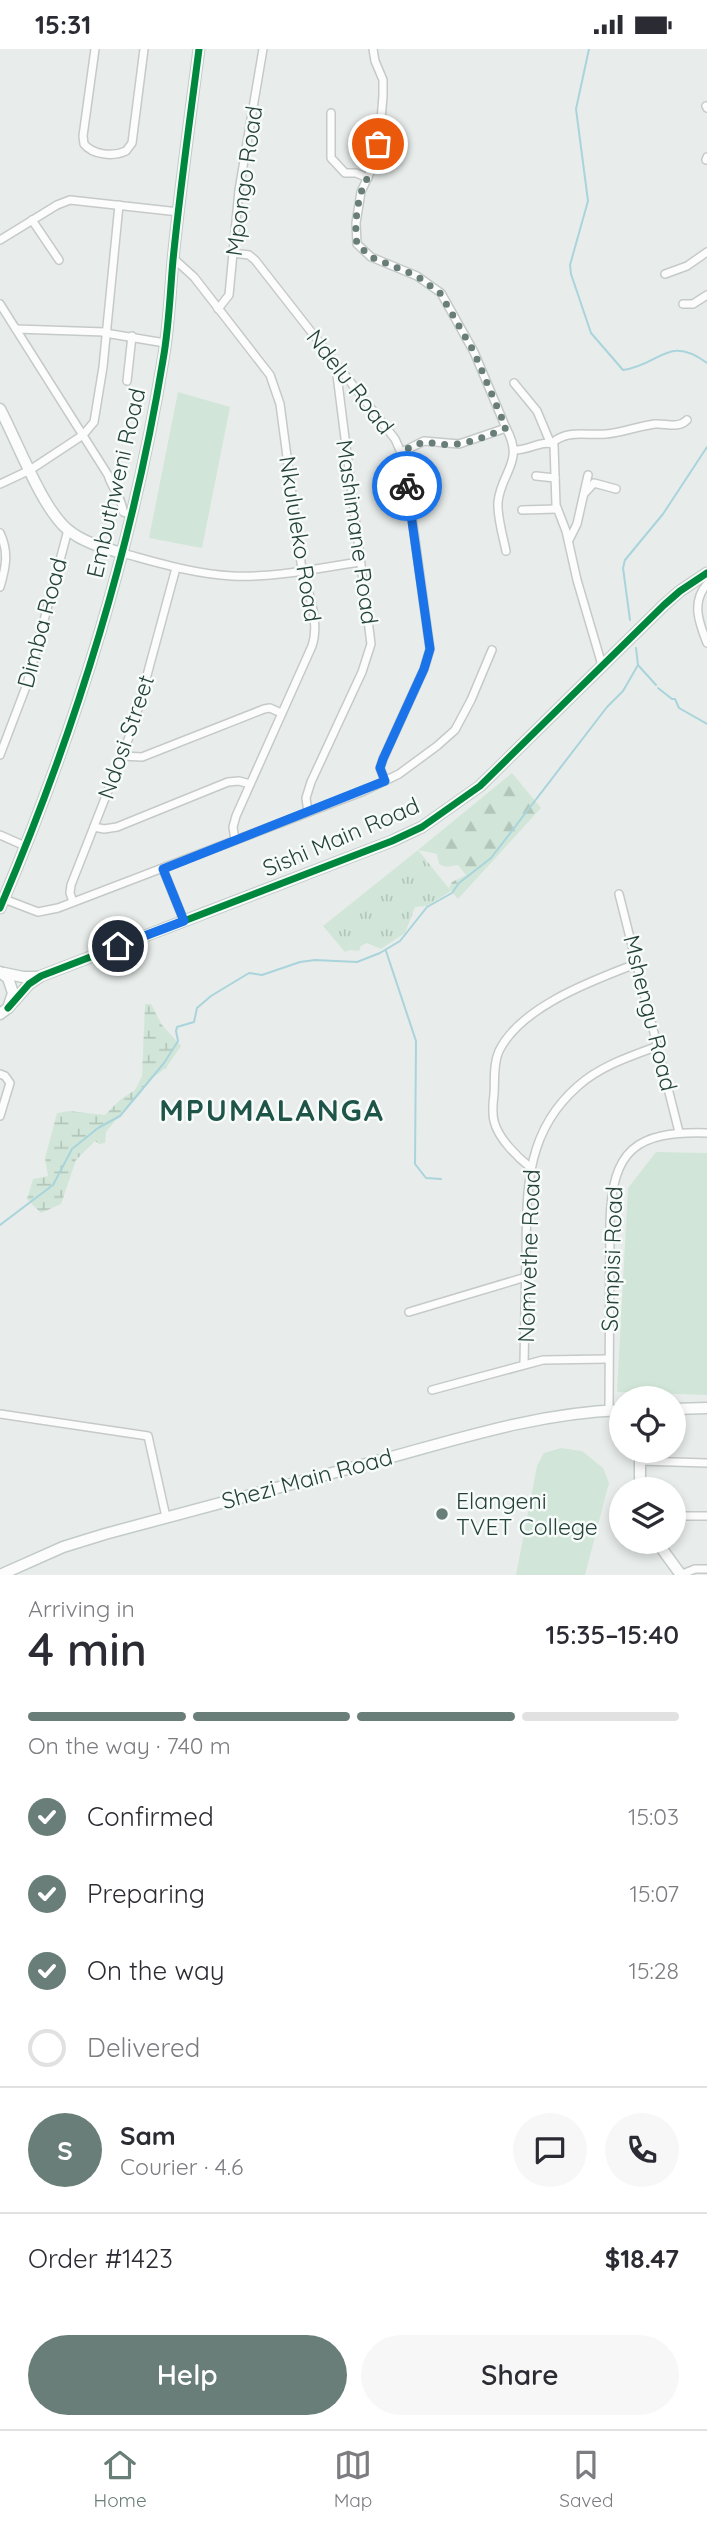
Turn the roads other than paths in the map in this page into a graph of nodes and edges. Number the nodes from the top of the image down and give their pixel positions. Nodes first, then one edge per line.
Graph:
1 (95, 49) edge
2 (144, 49) edge
3 (199, 49) edge
4 (263, 49) edge
5 (373, 49) edge
6 (331, 113) dead end
7 (368, 178) junction
8 (119, 205) junction
9 (179, 212) junction
10 (32, 220) junction
11 (0, 240) edge
12 (707, 252) edge
13 (233, 253) junction
14 (173, 258) junction
15 (59, 260) dead end
16 (665, 274) dead end
17 (707, 295) edge
18 (0, 304) edge
19 (683, 304) dead end
20 (218, 309) junction
21 (16, 329) junction
22 (105, 332) junction
23 (132, 337) junction
24 (165, 343) junction
25 (336, 365) junction
26 (128, 381) dead end
27 (514, 383) dead end
28 (0, 409) edge
29 (687, 420) dead end
30 (506, 428) junction
31 (83, 435) junction
32 (551, 442) junction
33 (514, 450) junction
34 (402, 452) junction
35 (30, 470) junction
36 (588, 475) dead end
37 (536, 476) dead end
38 (555, 478) junction
39 (0, 484) edge
40 (616, 489) dead end
41 (584, 494) junction
42 (557, 509) junction
43 (522, 510) dead end
44 (132, 515) junction
45 (68, 530) junction
46 (0, 533) edge
47 (569, 540) junction
48 (506, 551) dead end
49 (122, 553) junction
50 (360, 562) junction
51 (176, 568) junction
52 (302, 570) junction
53 (707, 573) edge
54 (707, 584) edge
55 (0, 587) edge
56 (707, 643) edge
57 (492, 650) dead end
58 (602, 665) junction
59 (281, 713) junction
60 (0, 728) edge
61 (9, 732) junction
62 (0, 755) edge
63 (122, 756) junction
64 (385, 781) junction
65 (250, 784) junction
66 (308, 812) junction
67 (94, 827) junction
68 (0, 835) edge
69 (235, 840) junction
70 (25, 846) junction
71 (163, 869) junction
72 (619, 894) dead end
73 (73, 902) junction
74 (2, 904) edge
75 (184, 921) junction
76 (638, 963) junction
77 (1, 972) edge
78 (41, 976) junction
79 (4, 1011) edge
80 (658, 1046) junction
81 (0, 1074) edge
82 (0, 1116) edge
83 (679, 1132) junction
84 (707, 1133) edge
85 (530, 1167) junction
86 (526, 1277) junction
87 (409, 1312) dead end
88 (608, 1359) junction
89 (524, 1364) junction
90 (432, 1390) dead end
91 (707, 1408) edge
92 (686, 1409) edge
93 (609, 1411) joint
94 (0, 1414) edge
95 (686, 1461) edge
96 (707, 1463) edge
97 (686, 1516) edge
98 (707, 1516) edge
99 (166, 1517) junction
100 (665, 1554) edge
101 (707, 1569) edge
102 (0, 1575) edge
103 (680, 1575) edge

1 - 2 street
3 - 9 street, Embuthweni Road
4 - 13 street, Mpongo Road
5 - 7 street
6 - 7 street
7 - 30 street
8 - 9 street
8 - 10 street
8 - 22 street
9 - 14 street, Embuthweni Road
10 - 11 street
10 - 15 street
12 - 16 street
13 - 20 street, Mpongo Road
13 - 25 street, Ndelu Road
14 - 20 street, Nkululeko Road
14 - 24 street, Embuthweni Road
17 - 19 street
18 - 21 street
20 - 52 street, Nkululeko Road
21 - 22 street
21 - 31 street
22 - 23 street
22 - 31 street
23 - 24 street
23 - 26 street
24 - 44 street, Embuthweni Road
25 - 34 street, Ndelu Road
25 - 50 street, Mashimane Road
27 - 32 street
28 - 35 street
29 - 32 street
30 - 33 street
30 - 34 street
31 - 35 street
31 - 44 street
32 - 33 street
32 - 38 street
33 - 48 street
34 - 64 street, Ndelu Road
35 - 39 street
35 - 45 street
36 - 41 street
37 - 38 street
38 - 42 street
40 - 41 street
41 - 47 street
42 - 43 street
42 - 47 street
44 - 49 street, Embuthweni Road
45 - 49 street
45 - 61 street, Dimba Road
46 - 55 street
47 - 58 street
49 - 51 street
49 - 70 street, Embuthweni Road
50 - 52 street
50 - 66 street, Mashimane Road
51 - 52 street
51 - 63 street, Ndosi Street
52 - 59 street, Nkululeko Road
53 - 58 street, Sishi Main Road
54 - 56 street
57 - 64 street
58 - 75 street, Sishi Main Road
59 - 63 street
59 - 65 street, Nkululeko Road
60 - 61 street
61 - 62 street, Dimba Road
63 - 67 street, Ndosi Street
64 - 66 street
65 - 67 street
65 - 69 street, Nkululeko Road
66 - 69 street
67 - 73 street, Ndosi Street
68 - 70 street
69 - 71 street
70 - 74 street, Embuthweni Road
71 - 73 street
71 - 75 street
72 - 76 street, Mshengu Road
73 - 74 street
75 - 78 street, Sishi Main Road
76 - 80 street, Mshengu Road
76 - 85 street
77 - 78 street, Sishi Main Road
77 - 79 street
78 - 79 street, Sishi Main Road
80 - 83 street, Mshengu Road
80 - 85 street, Nomvethe Road
81 - 82 street
83 - 84 street, Sompisi Road
83 - 88 street, Sompisi Road
85 - 86 street, Nomvethe Road
86 - 87 street
86 - 89 street, Nomvethe Road
88 - 89 street, Nomvethe Road
88 - 93 street, Sompisi Road
89 - 90 street, Nomvethe Road
91 - 92 street
93 - 99 street, Shezi Main Road
94 - 99 street
95 - 96 street
97 - 98 street
99 - 102 street, Shezi Main Road
100 - 103 street
101 - 103 street

